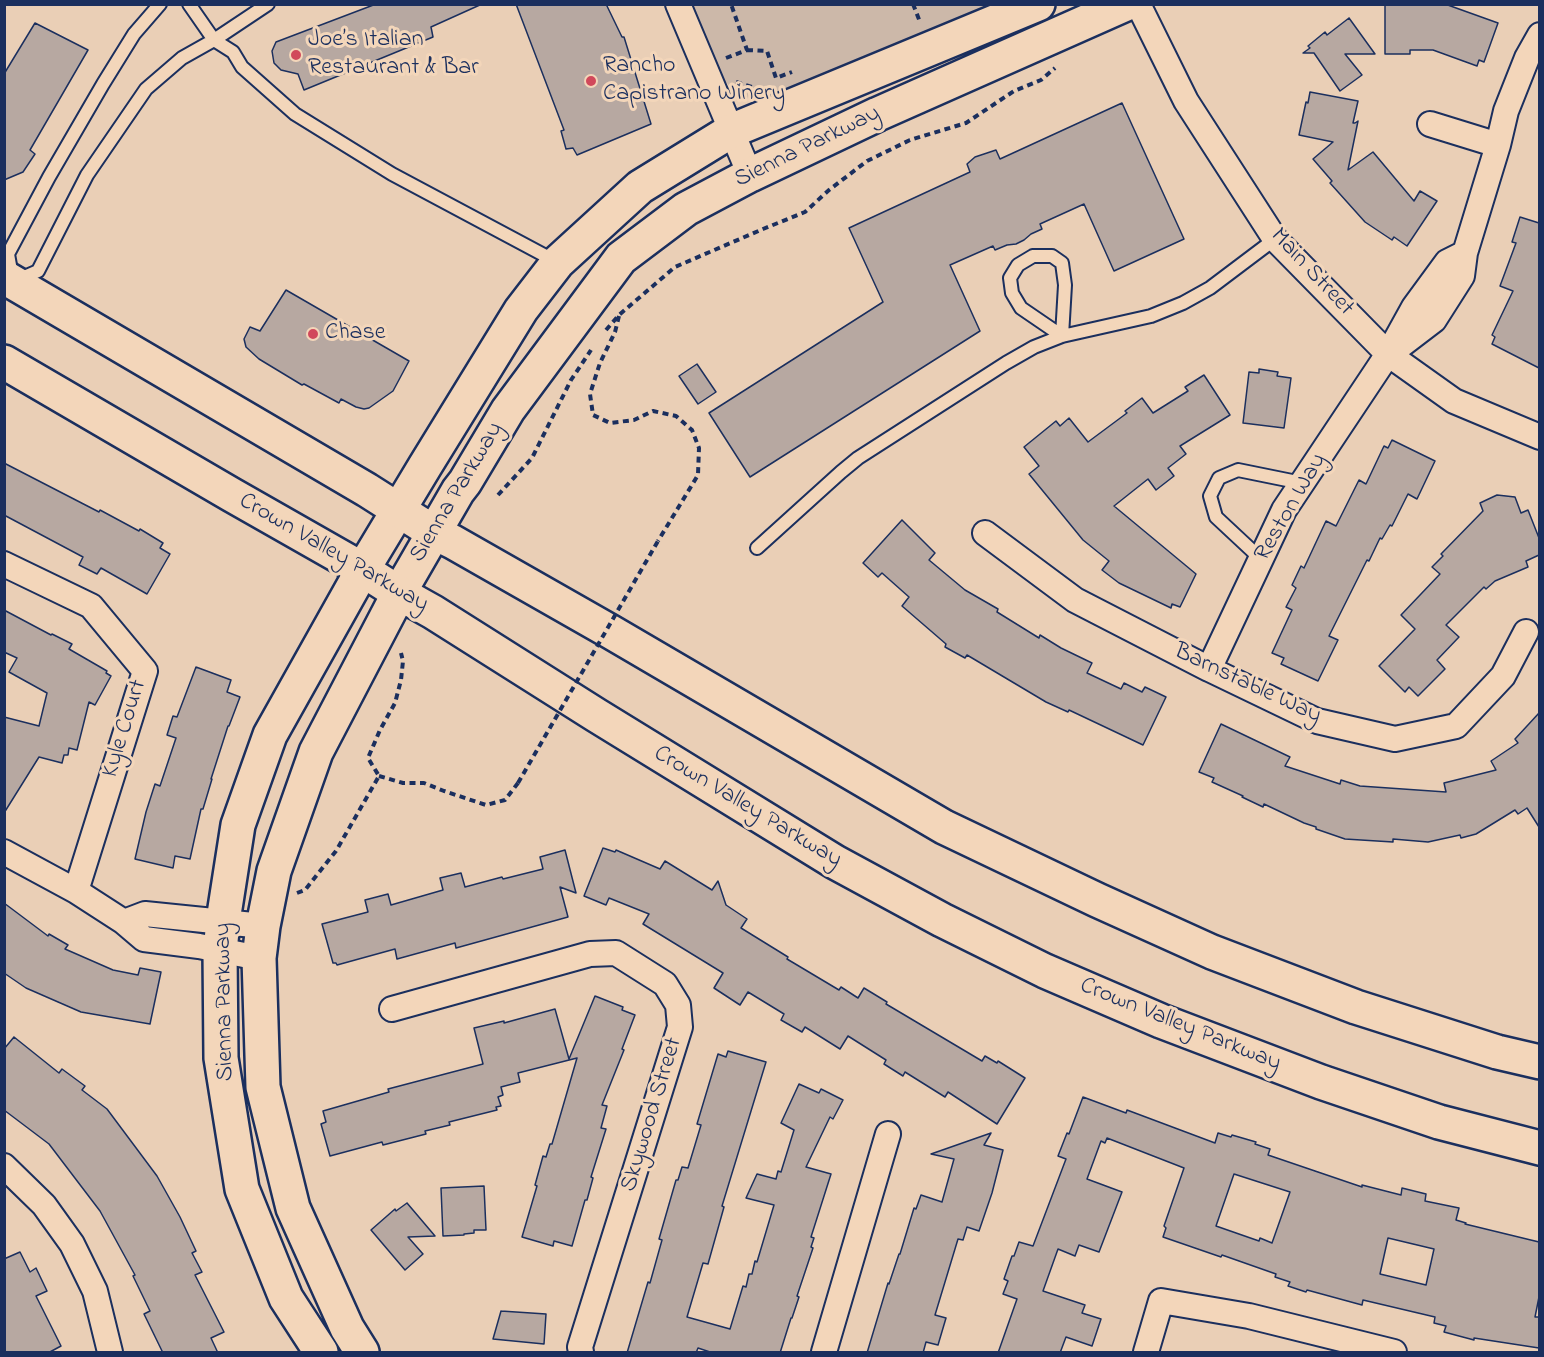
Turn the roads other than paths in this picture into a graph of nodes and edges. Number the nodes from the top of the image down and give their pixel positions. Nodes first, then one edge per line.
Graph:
1 (160, 4) edge
2 (189, 4) edge
3 (268, 4) edge
4 (678, 4) edge
5 (1038, 4) edge
6 (1126, 4) edge
7 (1138, 4) edge
8 (1539, 35) edge
9 (214, 40) junction
10 (1430, 124) dead end
11 (731, 131) junction
12 (1498, 145) junction
13 (750, 176) junction
14 (1275, 239) junction
15 (558, 262) junction
16 (8, 280) edge
17 (1062, 336) junction
18 (1388, 354) junction
19 (4, 362) edge
20 (1539, 437) edge
21 (1302, 483) junction
22 (399, 510) junction
23 (433, 532) junction
24 (985, 532) dead end
25 (757, 548) dead end
26 (1261, 559) junction
27 (4, 564) edge
28 (363, 569) junction
29 (399, 593) junction
30 (1526, 632) dead end
31 (1209, 669) junction
32 (4, 852) edge
33 (76, 891) junction
34 (222, 936) junction
35 (261, 942) junction
36 (392, 1009) dead end
37 (1539, 1062) edge
38 (888, 1134) dead end
39 (1539, 1148) edge
40 (4, 1166) edge
41 (110, 1353) edge
42 (321, 1353) edge
43 (362, 1353) edge
44 (580, 1353) edge
45 (824, 1353) edge
46 (1146, 1353) edge
47 (1394, 1353) edge

1 - 16 lane
2 - 9 lane
3 - 9 lane
4 - 11 street
5 - 11 main road, Sienna Parkway
6 - 13 main road, Sienna Parkway
7 - 14 street, Main Street
8 - 12 street, Reston Way
9 - 15 lane
9 - 16 lane
10 - 12 street
11 - 13 street
11 - 15 main road, Sienna Parkway
12 - 18 street, Reston Way
13 - 23 main road, Sienna Parkway
14 - 17 lane
14 - 18 street, Main Street
15 - 22 main road, Sienna Parkway
16 - 22 main road
17 - 17 lane
17 - 25 lane
18 - 20 street, Main Street
18 - 21 street, Reston Way
19 - 28 main road, Crown Valley Parkway
21 - 26 street, Reston Way
21 - 26 lane
22 - 23 main road
22 - 28 main road, Sienna Parkway
23 - 29 main road, Sienna Parkway
23 - 37 main road
24 - 31 street, Barnstable Way
26 - 31 street, Reston Way
27 - 33 street, Kyle Court
28 - 29 main road, Crown Valley Parkway
28 - 34 main road, Sienna Parkway
29 - 35 main road, Sienna Parkway
29 - 39 main road, Crown Valley Parkway
30 - 31 street, Barnstable Way
32 - 33 street
33 - 34 street
34 - 35 street
34 - 35 street
34 - 42 main road, Sienna Parkway
35 - 43 main road, Sienna Parkway
36 - 44 street, Skywood Street
38 - 45 street
40 - 41 street
46 - 47 street

